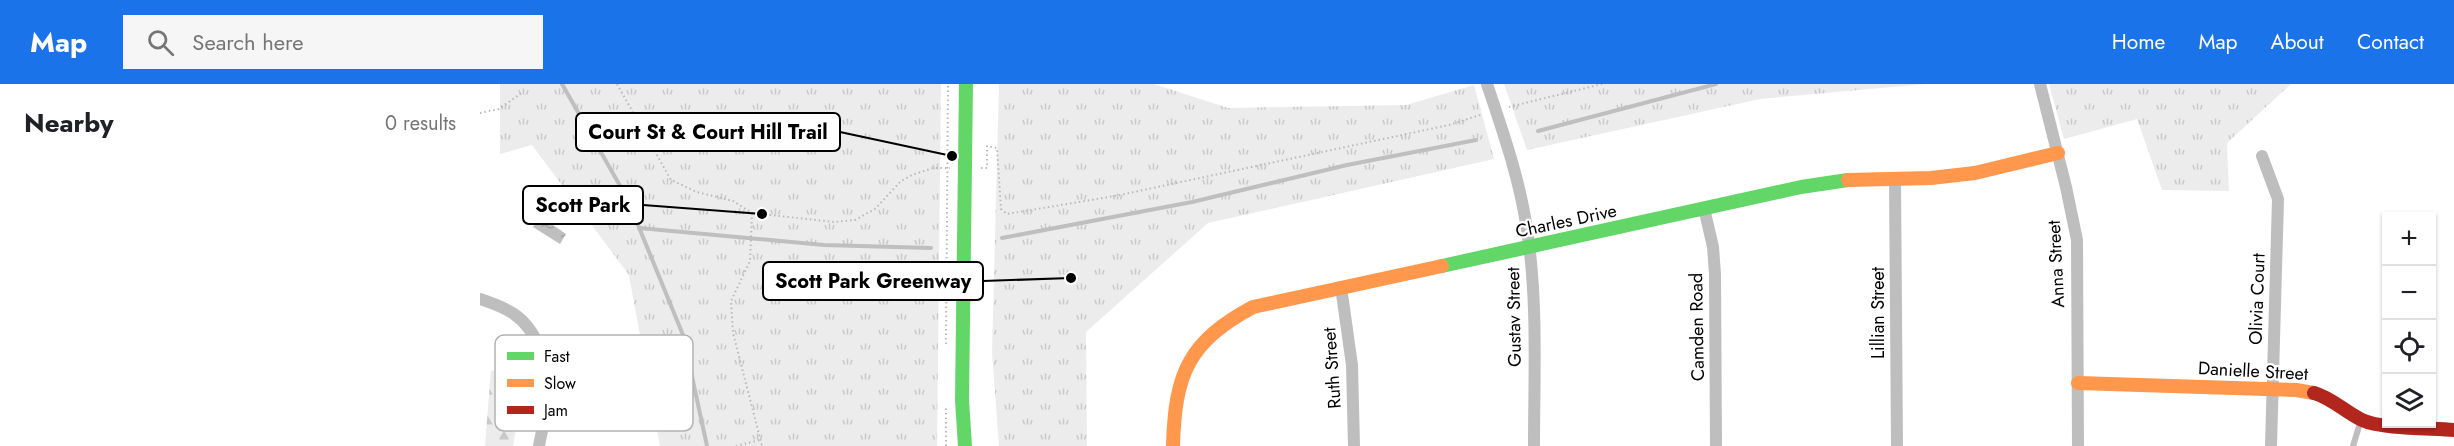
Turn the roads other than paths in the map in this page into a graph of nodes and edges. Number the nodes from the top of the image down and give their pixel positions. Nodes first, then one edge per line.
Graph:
1 (966, 84) edge
2 (1487, 84) edge
3 (2040, 84) edge
4 (2058, 153) junction
5 (2262, 156) dead end
6 (1895, 180) junction
7 (1704, 208) junction
8 (1530, 247) junction
9 (1341, 287) junction
10 (480, 299) edge
11 (533, 335) edge
12 (2078, 383) junction
13 (2273, 388) junction
14 (2361, 420) junction
15 (2454, 430) edge
16 (541, 431) edge
17 (538, 446) edge
18 (965, 446) edge
19 (1173, 446) edge
20 (1354, 446) edge
21 (1534, 446) edge
22 (1716, 446) edge
23 (1898, 446) edge
24 (2078, 446) edge
25 (2271, 446) edge
26 (2353, 446) edge

1 - 18 street
2 - 8 street, Gustav Street
3 - 4 street, Anna Street
4 - 6 street, Charles Drive
4 - 12 street, Anna Street
5 - 13 street, Olivia Court
6 - 7 street, Charles Drive
6 - 23 street, Lillian Street
7 - 8 street, Charles Drive
7 - 22 street, Camden Road
8 - 9 street, Charles Drive
8 - 21 street, Gustav Street
9 - 19 street, Charles Drive
9 - 20 street, Ruth Street
10 - 11 street
12 - 13 street, Danielle Street
12 - 24 street, Anna Street
13 - 14 street, Danielle Street
13 - 25 street, Olivia Court
14 - 15 street, Danielle Street
14 - 26 lane
16 - 17 street

